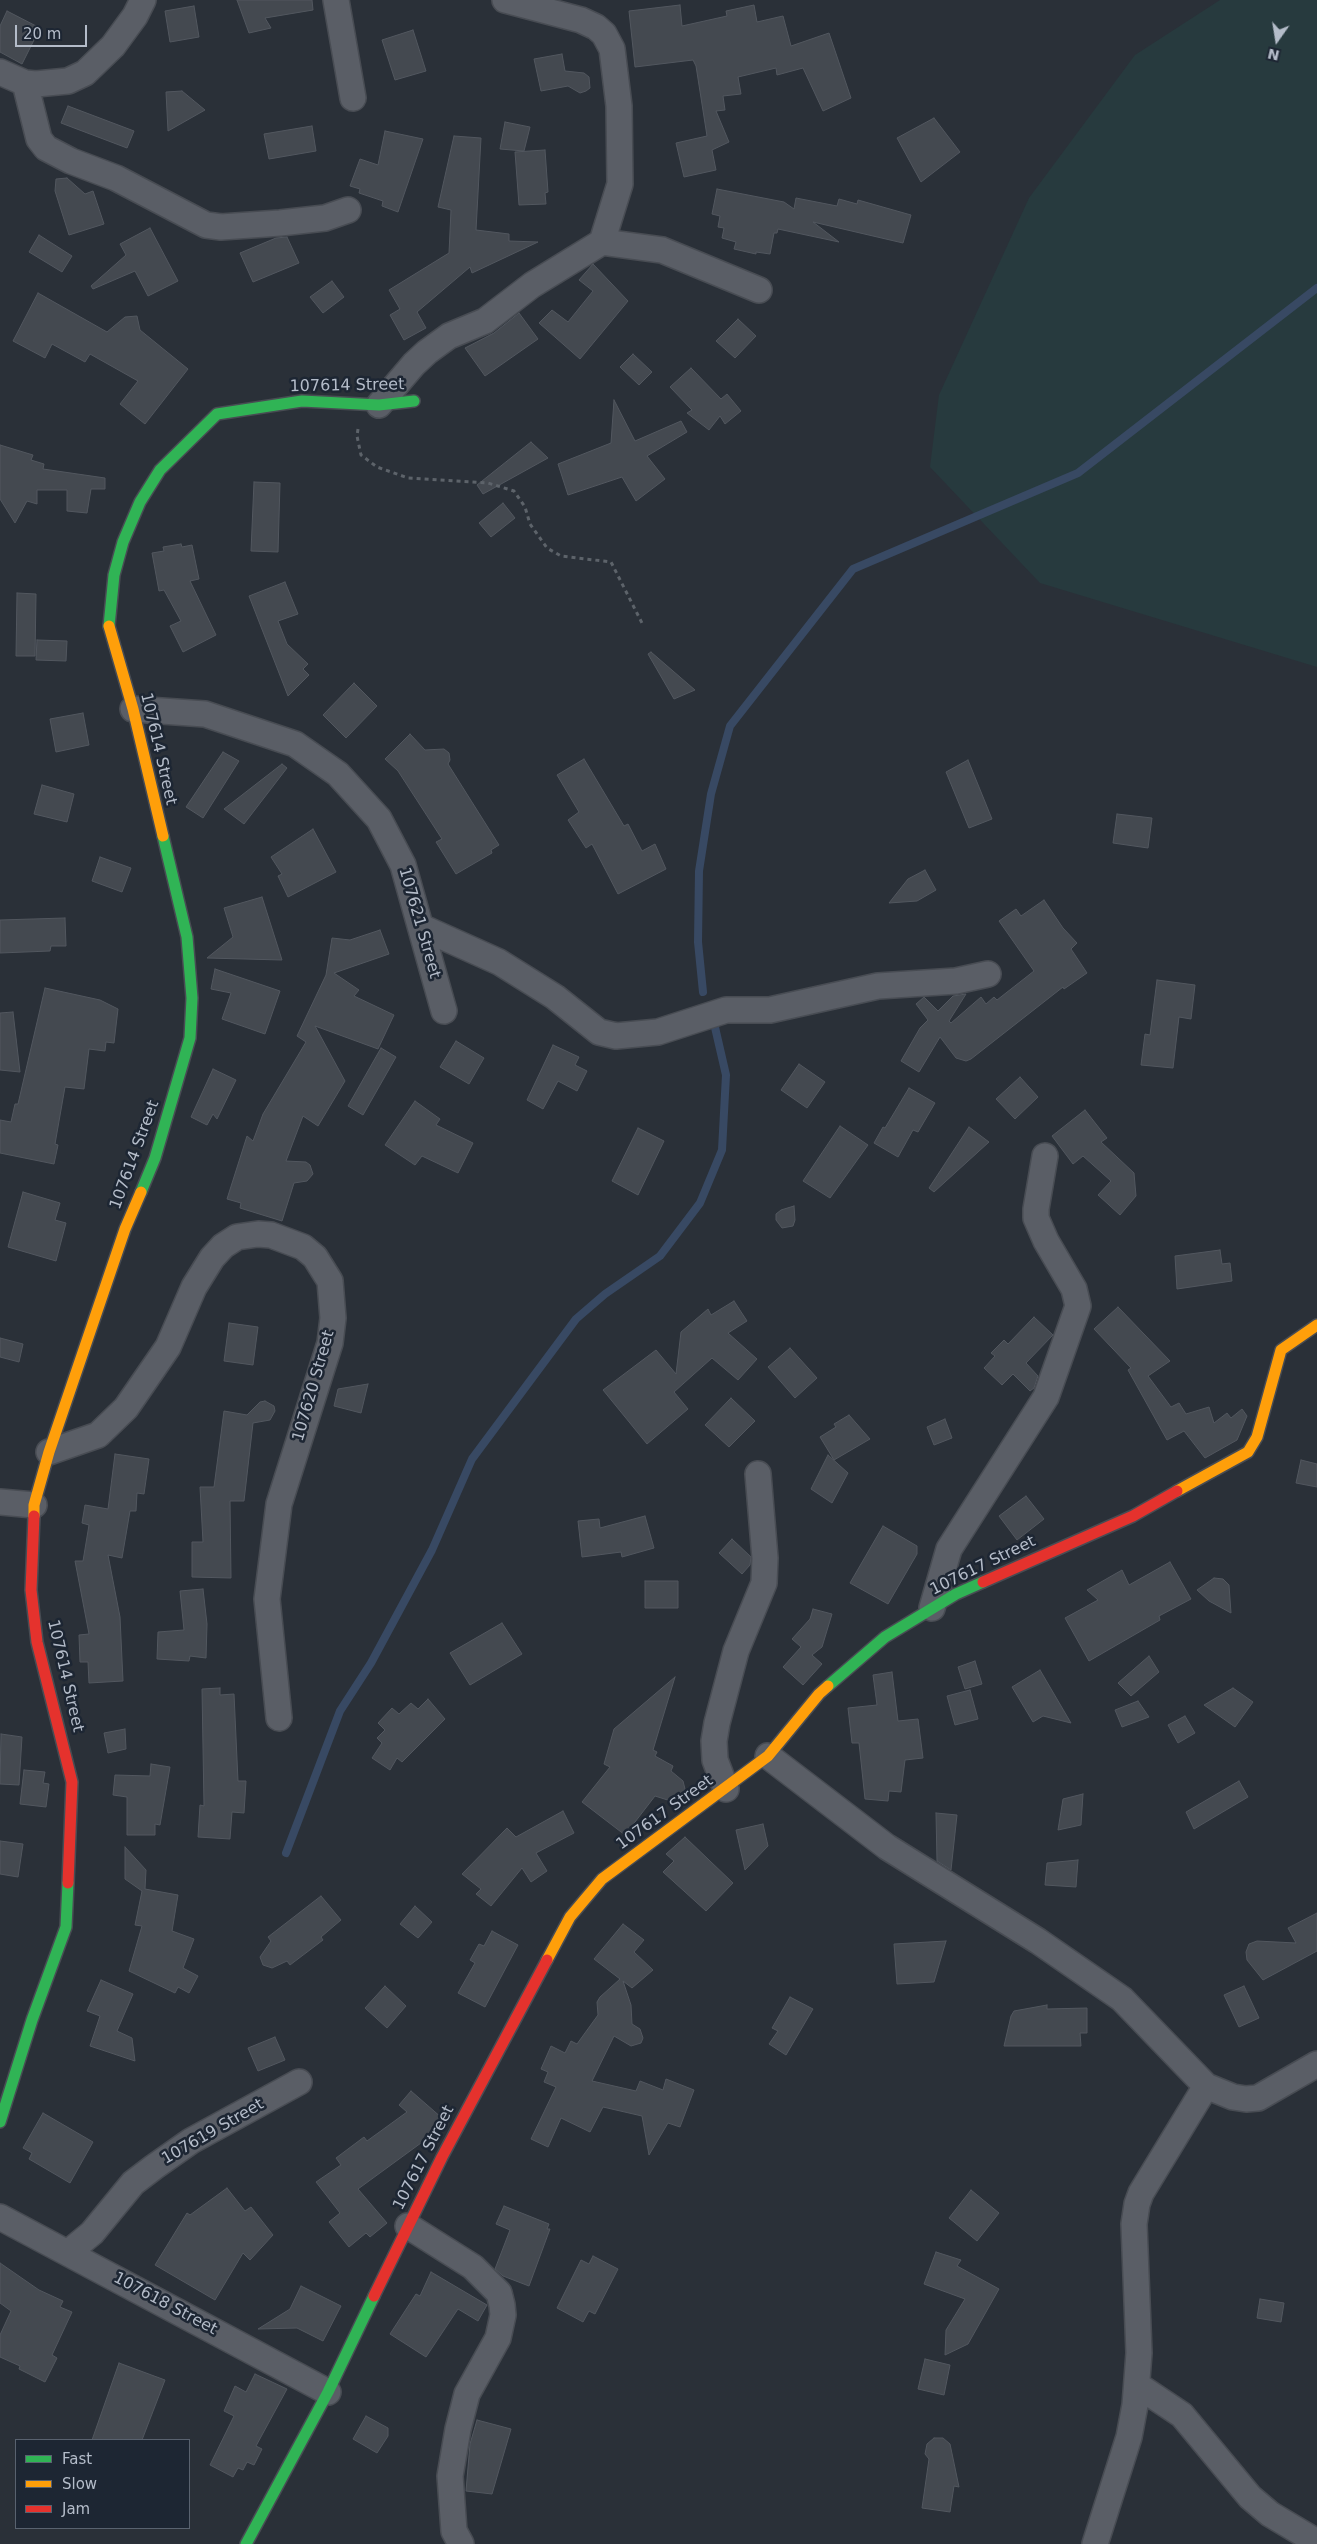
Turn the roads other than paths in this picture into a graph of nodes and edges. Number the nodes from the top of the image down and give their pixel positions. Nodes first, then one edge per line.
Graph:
1 (143, 0) edge
2 (336, 0) edge
3 (505, 0) edge
4 (0, 72) edge
5 (24, 83) junction
6 (353, 98) dead end
7 (348, 210) dead end
8 (602, 242) junction
9 (759, 290) dead end
10 (414, 400) dead end
11 (370, 404) junction
12 (133, 709) junction
13 (421, 927) junction
14 (988, 974) dead end
15 (444, 1011) dead end
16 (1045, 1156) dead end
17 (1317, 1325) edge
18 (49, 1452) junction
19 (758, 1474) dead end
20 (0, 1502) edge
21 (34, 1505) junction
22 (932, 1608) junction
23 (278, 1718) dead end
24 (768, 1756) junction
25 (726, 1789) junction
26 (1317, 2064) edge
27 (299, 2082) dead end
28 (1206, 2086) junction
29 (0, 2122) edge
30 (0, 2217) edge
31 (408, 2226) junction
32 (70, 2252) junction
33 (1137, 2385) junction
34 (328, 2392) junction
35 (1317, 2542) edge
36 (246, 2544) edge
37 (461, 2544) edge
38 (1095, 2544) edge

1 - 5 street
2 - 6 street
3 - 8 street
4 - 5 street
5 - 7 street
8 - 9 street
8 - 11 street
10 - 11 street, 107614 Street
11 - 12 street, 107614 Street
12 - 13 street, 107621 Street
12 - 18 street, 107614 Street
13 - 14 street
13 - 15 street, 107621 Street
16 - 22 street
17 - 22 street, 107617 Street
18 - 21 street, 107614 Street
18 - 23 street, 107620 Street
19 - 25 street
20 - 21 street
21 - 29 street, 107614 Street
22 - 24 street, 107617 Street
24 - 25 street, 107617 Street
24 - 28 street
25 - 31 street, 107617 Street
26 - 28 street
27 - 32 street, 107619 Street
28 - 33 street
30 - 32 street, 107618 Street
31 - 34 street, 107617 Street
31 - 37 street
32 - 34 street, 107618 Street
33 - 35 street
33 - 38 street
34 - 36 street, 107617 Street

